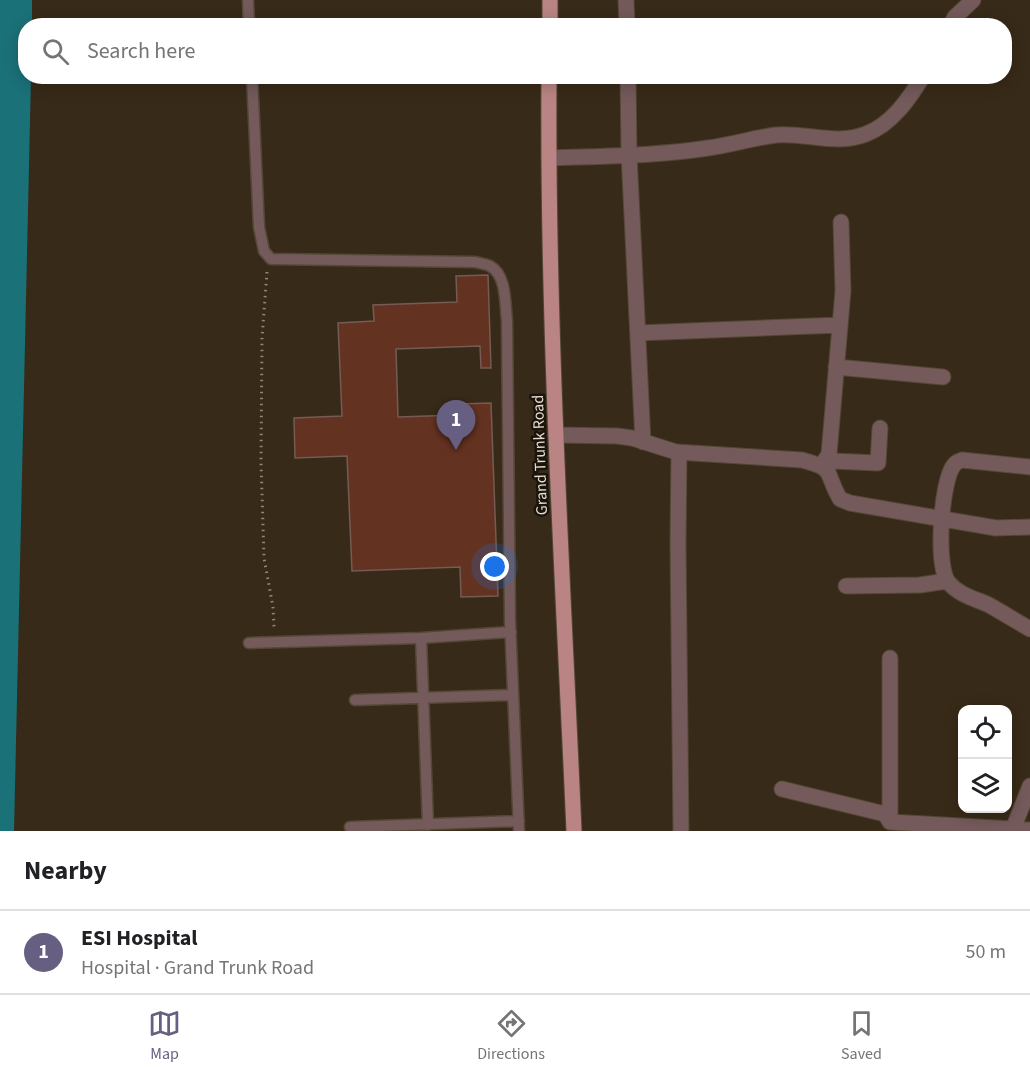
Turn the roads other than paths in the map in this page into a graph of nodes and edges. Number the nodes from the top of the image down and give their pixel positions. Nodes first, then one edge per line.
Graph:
1 (248, 0) edge
2 (550, 0) edge
3 (626, 0) edge
4 (974, 0) edge
5 (249, 18) edge
6 (550, 18) edge
7 (627, 18) edge
8 (954, 18) edge
9 (252, 84) edge
10 (549, 84) edge
11 (627, 84) edge
12 (918, 84) edge
13 (629, 154) junction
14 (549, 158) junction
15 (841, 222) dead end
16 (840, 325) junction
17 (638, 333) junction
18 (836, 367) junction
19 (943, 377) dead end
20 (880, 428) dead end
21 (556, 435) junction
22 (643, 442) junction
23 (679, 452) junction
24 (824, 467) junction
25 (1030, 467) edge
26 (940, 518) junction
27 (1030, 527) edge
28 (947, 581) junction
29 (846, 586) dead end
30 (1030, 629) edge
31 (511, 632) junction
32 (421, 638) junction
33 (249, 643) dead end
34 (890, 658) dead end
35 (513, 695) junction
36 (424, 698) junction
37 (355, 700) dead end
38 (1030, 786) edge
39 (783, 789) dead end
40 (428, 825) junction
41 (519, 826) edge
42 (350, 827) dead end
43 (440, 827) edge
44 (890, 827) edge
45 (1013, 829) junction
46 (1030, 830) edge
47 (574, 831) edge
48 (681, 831) edge

1 - 5 lane
2 - 6 main road
3 - 7 street
4 - 8 street
9 - 31 lane
10 - 14 main road, Grand Trunk Road
11 - 13 street
12 - 13 street
13 - 14 street
13 - 17 street
14 - 21 main road, Grand Trunk Road
15 - 16 street
16 - 17 street
16 - 18 street
17 - 22 street
18 - 19 street
18 - 24 street
20 - 24 street
21 - 22 street
21 - 47 main road, Grand Trunk Road
22 - 23 street
23 - 24 street
23 - 48 street
24 - 26 street
25 - 26 street
26 - 27 street
26 - 28 street
28 - 29 street
28 - 30 street
31 - 32 lane
31 - 35 lane
32 - 33 lane
32 - 36 lane
34 - 44 street
35 - 36 lane
35 - 41 lane
36 - 37 lane
36 - 40 lane
38 - 45 street
39 - 44 street
40 - 42 lane
40 - 43 lane
41 - 43 lane
44 - 45 street
45 - 46 street

